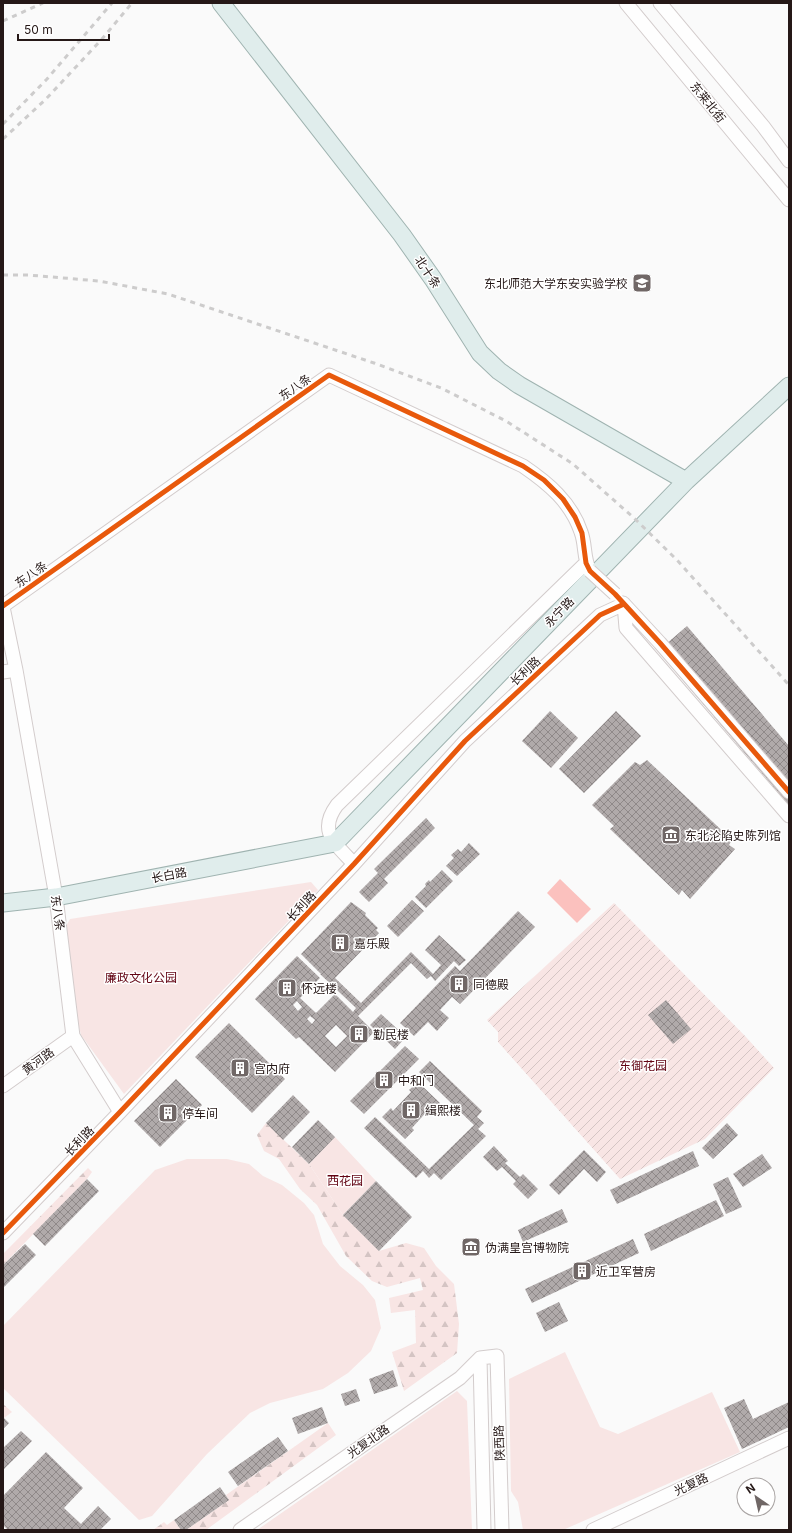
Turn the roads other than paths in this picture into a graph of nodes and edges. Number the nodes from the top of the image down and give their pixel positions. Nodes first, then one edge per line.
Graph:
1 (221, 3) edge
2 (626, 3) edge
3 (660, 3) edge
4 (789, 161) edge
5 (789, 200) edge
6 (789, 386) edge
7 (686, 481) junction
8 (588, 567) junction
9 (624, 604) junction
10 (3, 607) edge
11 (16, 670) junction
12 (3, 672) edge
13 (789, 792) edge
14 (789, 816) edge
15 (335, 843) junction
16 (354, 864) junction
17 (56, 897) junction
18 (3, 903) edge
19 (73, 1036) junction
20 (3, 1086) edge
21 (120, 1112) junction
22 (3, 1233) edge
23 (480, 1358) junction
24 (789, 1438) edge
25 (240, 1530) edge
26 (484, 1530) edge
27 (502, 1530) edge
28 (593, 1530) edge

1 - 7 main road, 北十条
2 - 5 street, 东莱北街
3 - 4 street
6 - 7 main road, 永宁路
7 - 15 main road, 永宁路
8 - 9 street, bridge
8 - 10 street, 东八条
8 - 15 street
9 - 13 street
9 - 14 street
9 - 16 street, 长利路
10 - 11 street, 东八条
11 - 12 street
11 - 17 street, 东八条
15 - 16 street
15 - 17 main road, 长白路
16 - 21 street, 长利路
17 - 18 main road, 长白路
17 - 19 street, 东八条
19 - 20 street, 黄河路
19 - 21 street, 东八条
21 - 22 street, 长利路
23 - 25 street, 光复北路
23 - 26 street, 陕西路
23 - 27 street, 陕西路
24 - 28 street, 光复路

